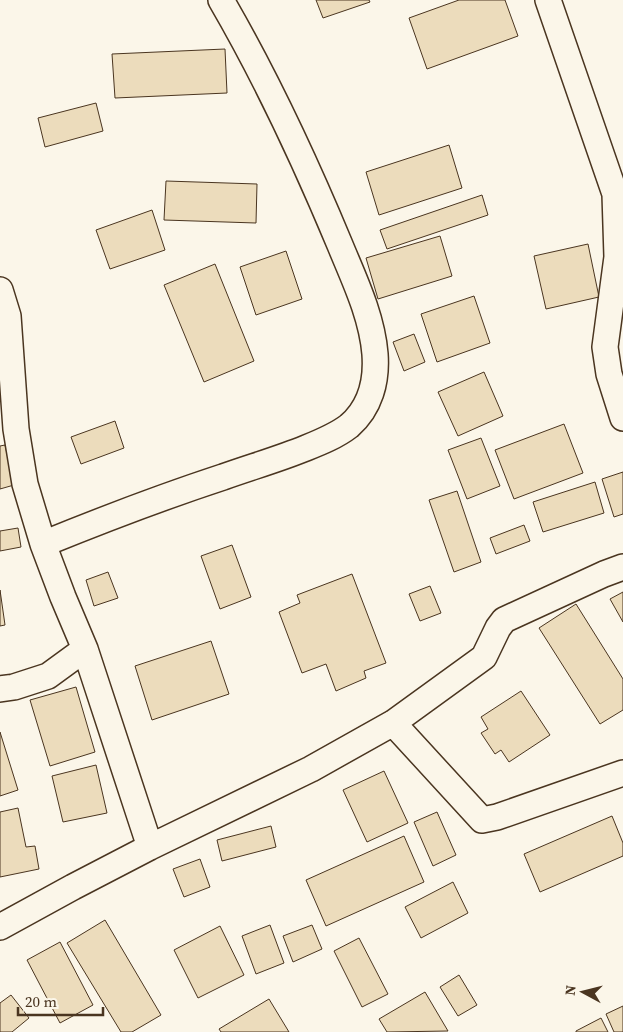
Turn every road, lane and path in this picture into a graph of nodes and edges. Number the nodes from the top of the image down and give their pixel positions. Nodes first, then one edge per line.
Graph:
1 (221, 0) edge
2 (548, 0) edge
3 (0, 290) edge
4 (4, 317) edge
5 (623, 418) edge
6 (43, 544) junction
7 (623, 567) edge
8 (85, 648) junction
9 (0, 689) edge
10 (393, 723) junction
11 (623, 773) edge
12 (150, 847) junction
13 (0, 927) edge

1 - 6 street
2 - 5 street
3 - 4 street
4 - 6 street
6 - 8 street
7 - 10 street
8 - 9 street
8 - 12 street
10 - 11 street
10 - 12 street
12 - 13 street

